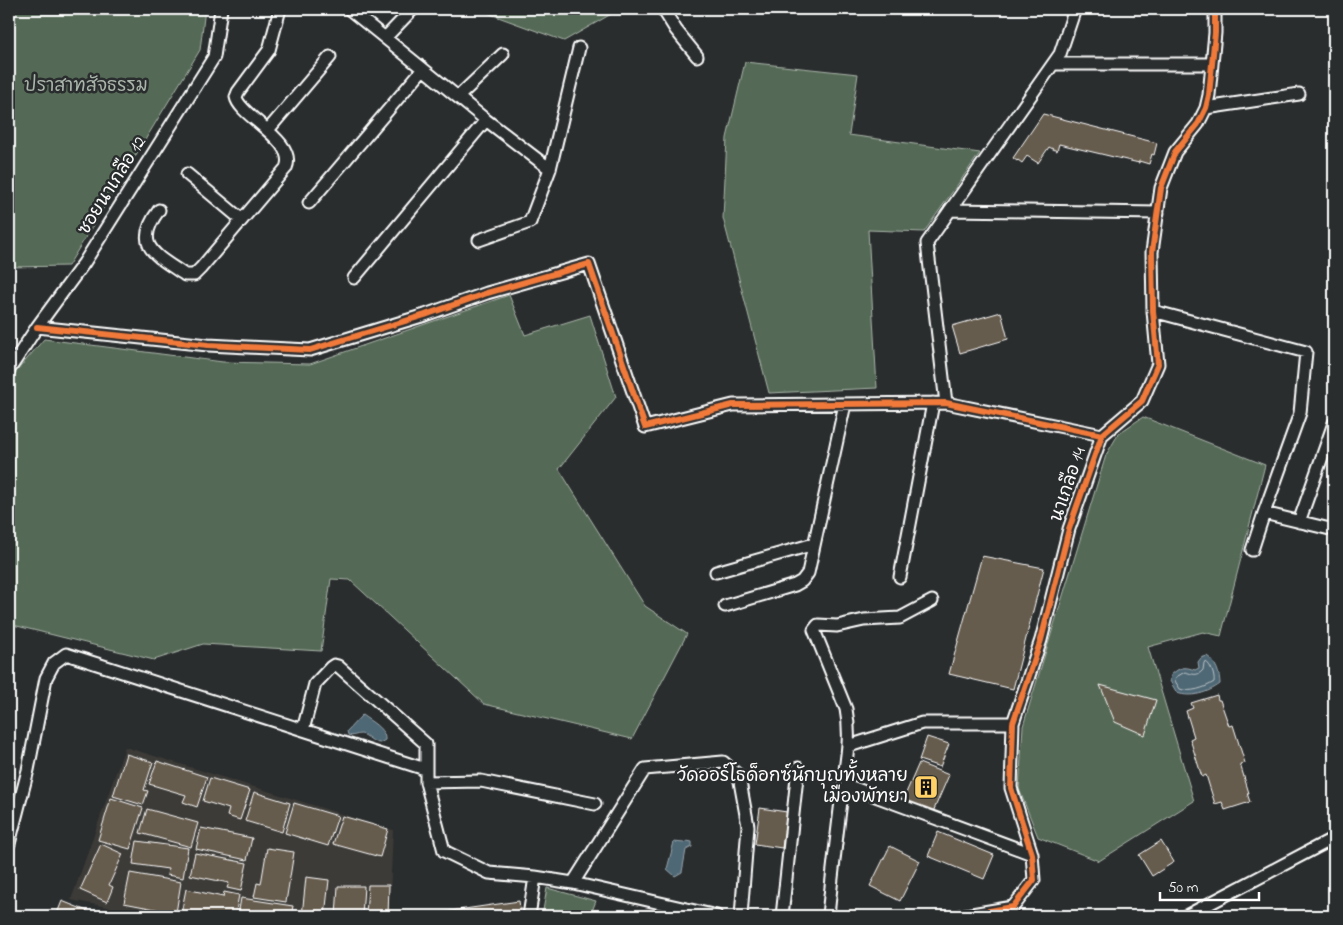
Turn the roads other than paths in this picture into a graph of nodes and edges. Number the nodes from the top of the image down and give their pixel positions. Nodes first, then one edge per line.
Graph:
1 (221, 9) edge
2 (280, 9) edge
3 (349, 9) edge
4 (413, 9) edge
5 (663, 9) edge
6 (1075, 9) edge
7 (1215, 9) edge
8 (385, 38) junction
9 (579, 48) dead end
10 (503, 54) dead end
11 (697, 56) dead end
12 (330, 57) dead end
13 (1054, 64) junction
14 (1212, 64) junction
15 (423, 69) junction
16 (1299, 94) dead end
17 (458, 97) junction
18 (1206, 108) junction
19 (486, 120) junction
20 (268, 130) junction
21 (550, 169) junction
22 (188, 174) dead end
23 (309, 203) dead end
24 (159, 210) dead end
25 (950, 210) junction
26 (1158, 213) junction
27 (242, 220) junction
28 (478, 240) dead end
29 (354, 278) dead end
30 (1153, 311) junction
31 (37, 327) junction
32 (9, 370) edge
33 (932, 403) junction
34 (946, 403) junction
35 (845, 404) junction
36 (1334, 423) edge
37 (1102, 435) junction
38 (1264, 513) junction
39 (1298, 522) junction
40 (1334, 530) edge
41 (814, 544) junction
42 (1252, 550) dead end
43 (716, 572) dead end
44 (900, 577) dead end
45 (932, 601) dead end
46 (725, 606) dead end
47 (1013, 723) junction
48 (303, 730) junction
49 (849, 746) junction
50 (798, 768) dead end
51 (425, 769) junction
52 (426, 782) junction
53 (843, 784) junction
54 (595, 804) dead end
55 (1334, 838) edge
56 (9, 844) edge
57 (1032, 854) junction
58 (535, 877) junction
59 (573, 883) junction
60 (702, 914) edge
61 (529, 916) edge
62 (717, 916) edge
63 (741, 916) edge
64 (782, 916) edge
65 (828, 916) edge
66 (960, 916) edge
67 (1186, 916) edge

1 - 31 street, ซอยนาเกลือ 12
2 - 20 street
3 - 8 street
4 - 8 street
5 - 11 street
6 - 13 street
7 - 14 street, นาเกลือ 14
8 - 15 street
9 - 21 street
10 - 17 street
12 - 20 street
13 - 14 street
13 - 25 street
14 - 18 street, นาเกลือ 14
15 - 17 street
15 - 23 street
16 - 18 street
17 - 19 street
18 - 26 street, นาเกลือ 14
19 - 21 street
19 - 29 street
20 - 27 street
21 - 28 street
22 - 27 street
24 - 27 street
25 - 26 street
25 - 34 street
26 - 30 street, นาเกลือ 14
30 - 37 street, นาเกลือ 14
30 - 38 street
31 - 32 street, ซอยนาเกลือ 12
31 - 35 street
33 - 34 street
33 - 35 street
33 - 44 street
34 - 37 street
35 - 41 street
36 - 39 street
37 - 47 street, นาเกลือ 14
38 - 39 street
38 - 42 street
39 - 40 street
41 - 43 street
41 - 46 street
45 - 49 street
47 - 49 street
47 - 57 street, นาเกลือ 14
48 - 51 street
48 - 51 street
48 - 56 street
49 - 53 street
50 - 64 street
51 - 52 street
52 - 54 street
52 - 58 street
53 - 57 street
53 - 65 street
55 - 67 street
57 - 66 street, นาเกลือ 14
58 - 59 street
58 - 61 street
59 - 60 street
59 - 63 street
60 - 62 street

